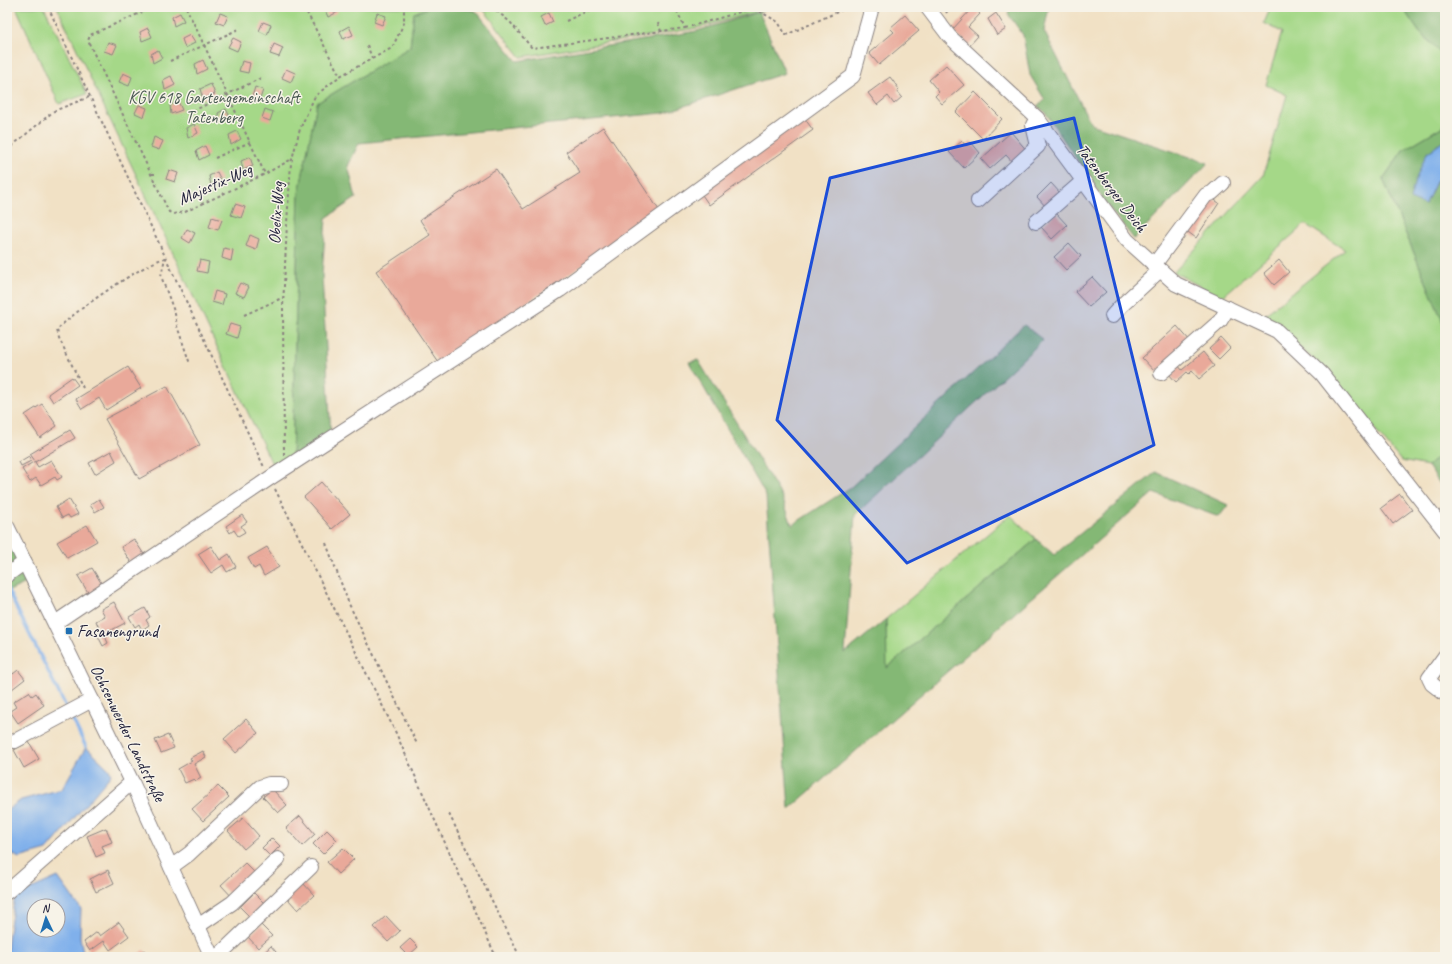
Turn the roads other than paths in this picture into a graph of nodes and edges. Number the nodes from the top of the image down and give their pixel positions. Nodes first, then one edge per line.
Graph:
1 (927, 7) edge
2 (871, 8) edge
3 (1037, 118) junction
4 (1083, 181) junction
5 (1223, 183) dead end
6 (978, 201) dead end
7 (1036, 222) dead end
8 (1157, 268) junction
9 (1228, 308) junction
10 (1112, 316) dead end
11 (1161, 373) dead end
12 (7, 526) edge
13 (1445, 531) edge
14 (25, 562) junction
15 (7, 575) edge
16 (55, 623) junction
17 (1445, 656) edge
18 (1445, 694) edge
19 (92, 700) junction
20 (15, 741) dead end
21 (132, 782) junction
22 (281, 784) dead end
23 (278, 859) dead end
24 (171, 867) junction
25 (311, 867) dead end
26 (7, 892) edge
27 (198, 926) junction
28 (212, 957) edge
29 (217, 957) edge

1 - 3 street, Tatenberger Deich
2 - 16 street
3 - 4 street, Tatenberger Deich
3 - 6 street
4 - 7 street
4 - 8 street, Tatenberger Deich
5 - 8 street
8 - 9 street, Tatenberger Deich
8 - 10 street
9 - 11 street
9 - 13 street, Tatenberger Deich
12 - 14 street, Ochsenwerder Landstraße
14 - 15 street
14 - 16 street, Ochsenwerder Landstraße
16 - 19 street, Ochsenwerder Landstraße
17 - 18 street
19 - 20 street
19 - 21 street, Ochsenwerder Landstraße
21 - 24 street, Ochsenwerder Landstraße
21 - 26 street
22 - 24 street
23 - 27 street
24 - 27 street, Ochsenwerder Landstraße
25 - 29 street
27 - 28 street, Ochsenwerder Landstraße

